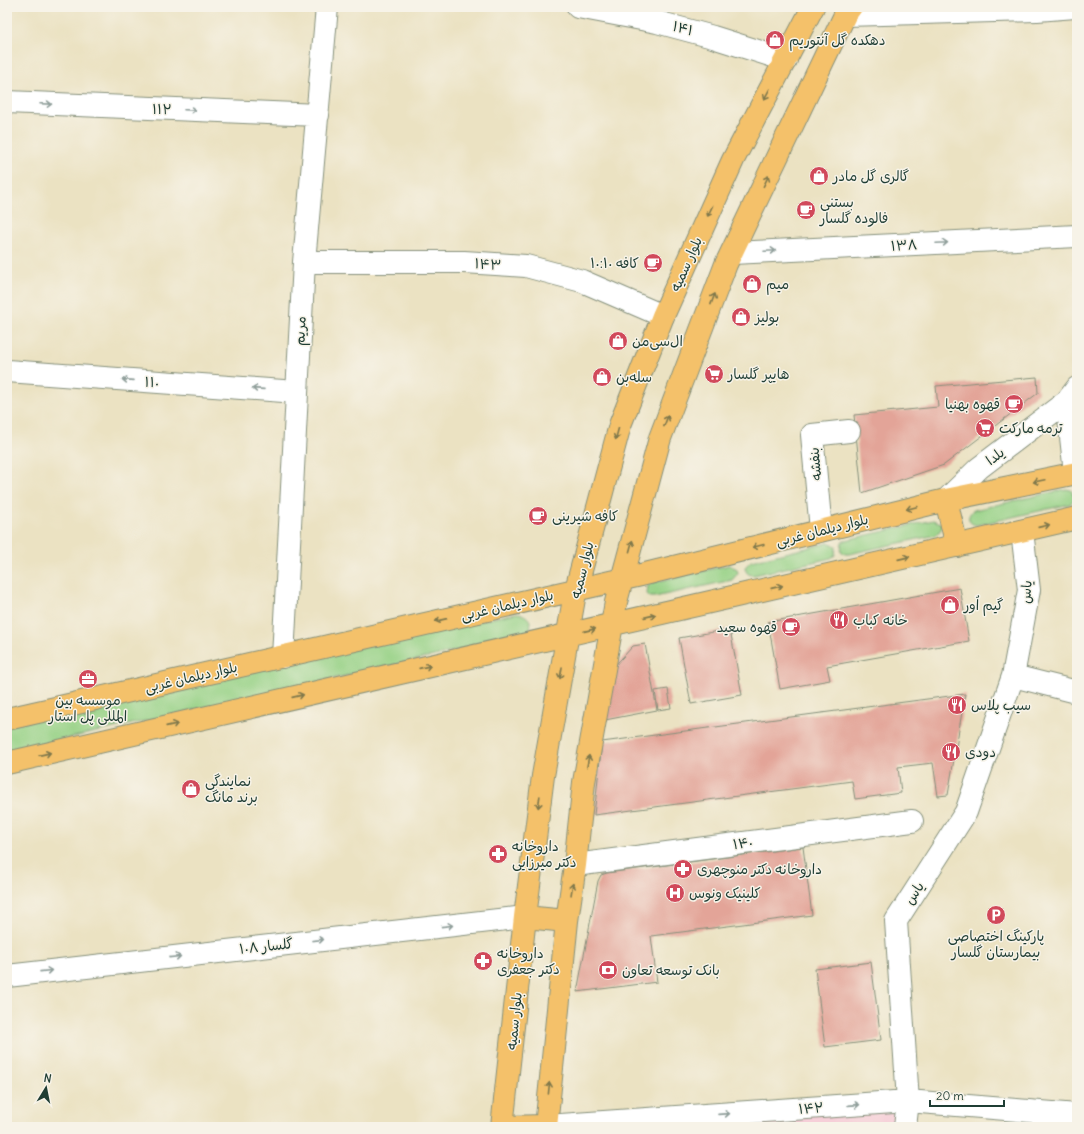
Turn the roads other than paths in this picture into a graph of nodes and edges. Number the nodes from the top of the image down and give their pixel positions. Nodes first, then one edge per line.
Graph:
1 (327, 7) edge
2 (578, 7) edge
3 (813, 7) edge
4 (1076, 7) edge
5 (848, 11) edge
6 (786, 60) junction
7 (818, 73) junction
8 (7, 102) edge
9 (318, 115) junction
10 (1077, 236) edge
11 (732, 253) junction
12 (304, 262) junction
13 (663, 316) junction
14 (7, 371) edge
15 (297, 392) junction
16 (1072, 394) edge
17 (849, 431) dead end
18 (1076, 473) edge
19 (946, 500) junction
20 (1077, 518) edge
21 (821, 530) junction
22 (1022, 531) junction
23 (957, 546) junction
24 (622, 579) junction
25 (576, 589) junction
26 (612, 624) junction
27 (568, 635) junction
28 (283, 657) junction
29 (1013, 676) junction
30 (1077, 692) edge
31 (7, 720) edge
32 (7, 763) edge
33 (912, 821) dead end
34 (575, 864) junction
35 (524, 917) junction
36 (566, 920) junction
37 (7, 976) edge
38 (908, 1101) junction
39 (1077, 1115) edge
40 (1035, 1120) edge
41 (502, 1127) edge
42 (546, 1127) edge
43 (905, 1127) edge

1 - 9 street, مریم
2 - 6 street, ۱۴۱
3 - 6 main road, بلوار سمیه
4 - 5 street
5 - 7 main road
6 - 7 main road
6 -> 13 main road, بلوار سمیه
11 -> 7 main road
8 -> 9 street, ۱۱۲
9 - 12 street, مریم
11 -> 10 street, ۱۳۸
24 -> 11 main road
12 - 13 street, ۱۴۳
12 - 15 street, مریم
13 -> 25 main road, بلوار سمیه
15 -> 14 street, ۱۱۰
15 - 28 street, مریم
16 - 18 street, یلدا
16 - 19 street, یلدا
17 - 21 street, بنفشه
18 -> 19 main road, بلوار دیلمان غربی
19 -> 21 main road, بلوار دیلمان غربی
19 - 23 main road
22 -> 20 main road
21 -> 24 main road, بلوار دیلمان غربی
22 - 23 main road
22 - 29 street, یاس
26 -> 23 main road
24 - 25 main road, بلوار دیلمان غربی
24 - 26 main road
25 - 27 main road, بلوار سمیه
25 -> 28 main road, بلوار دیلمان غربی
27 -> 26 main road
34 -> 26 main road
32 -> 27 main road
27 -> 35 main road, بلوار سمیه
28 - 31 main road, بلوار دیلمان غربی
29 - 30 street
29 - 38 street, یاس
33 - 34 street, ۱۴۰
36 -> 34 main road
35 - 36 main road
37 -> 35 street, گلسار ۱۰۸
35 - 41 main road, بلوار سمیه
42 -> 36 main road
38 - 40 street, ۱۴۲
42 -> 38 street, ۱۴۲
38 - 43 street, یاس
39 - 40 street, ۱۴۲
41 - 42 main road

